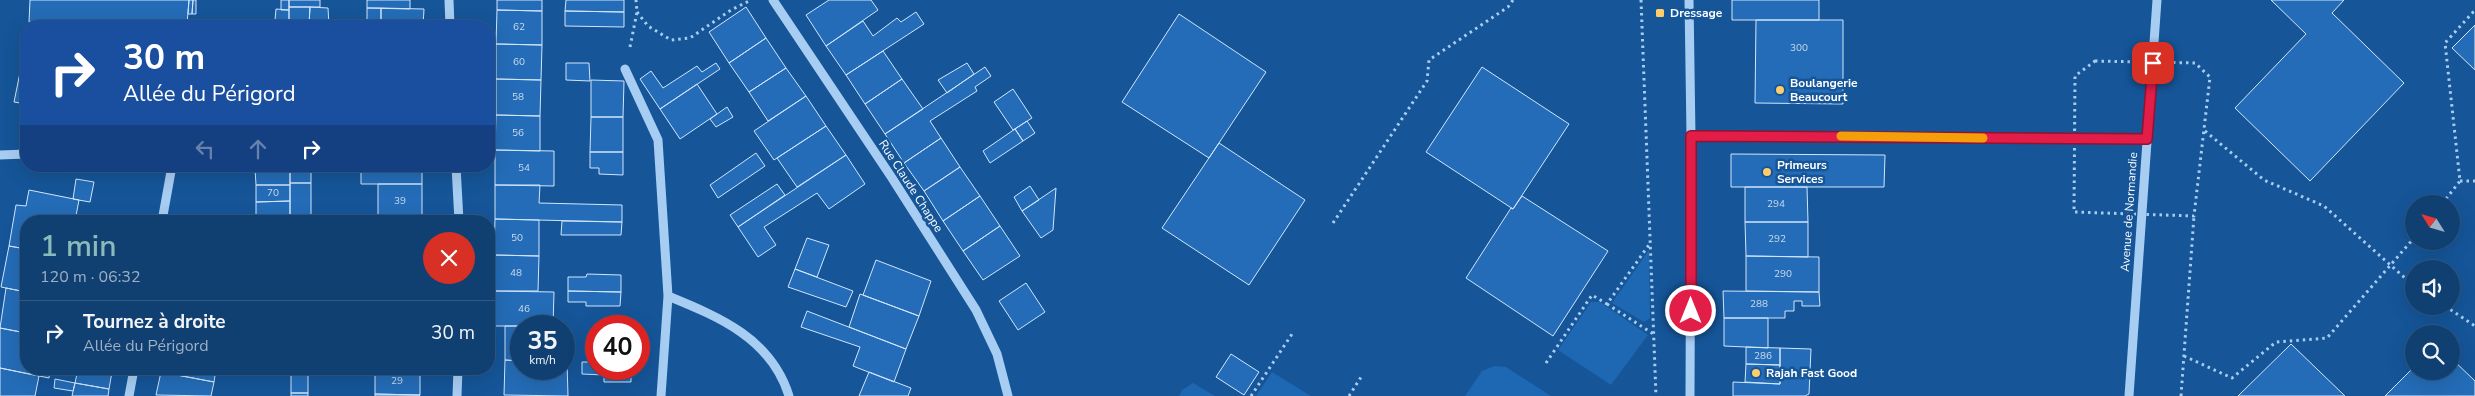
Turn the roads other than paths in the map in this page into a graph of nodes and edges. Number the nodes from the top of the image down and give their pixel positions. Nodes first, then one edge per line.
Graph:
1 (449, 0) edge
2 (773, 0) edge
3 (1689, 0) edge
4 (2157, 0) edge
5 (450, 20) edge
6 (626, 69) road end
7 (1691, 136) junction
8 (2147, 139) junction
9 (0, 154) edge
10 (20, 154) edge
11 (171, 172) edge
12 (456, 172) edge
13 (163, 215) edge
14 (459, 215) edge
15 (668, 296) junction
16 (133, 375) edge
17 (458, 375) edge
18 (129, 396) edge
19 (457, 396) edge
20 (661, 396) edge
21 (789, 396) edge
22 (1008, 396) edge
23 (1690, 396) edge
24 (2129, 396) edge

1 - 5 street
2 - 22 street, Rue Claude Chappe
3 - 7 street
4 - 8 street, Avenue de Normandie
6 - 15 street
7 - 8 street
7 - 23 street
8 - 24 street, Avenue de Normandie
9 - 10 street
11 - 13 street
12 - 14 street
15 - 20 street
15 - 21 street
16 - 18 street
17 - 19 street

